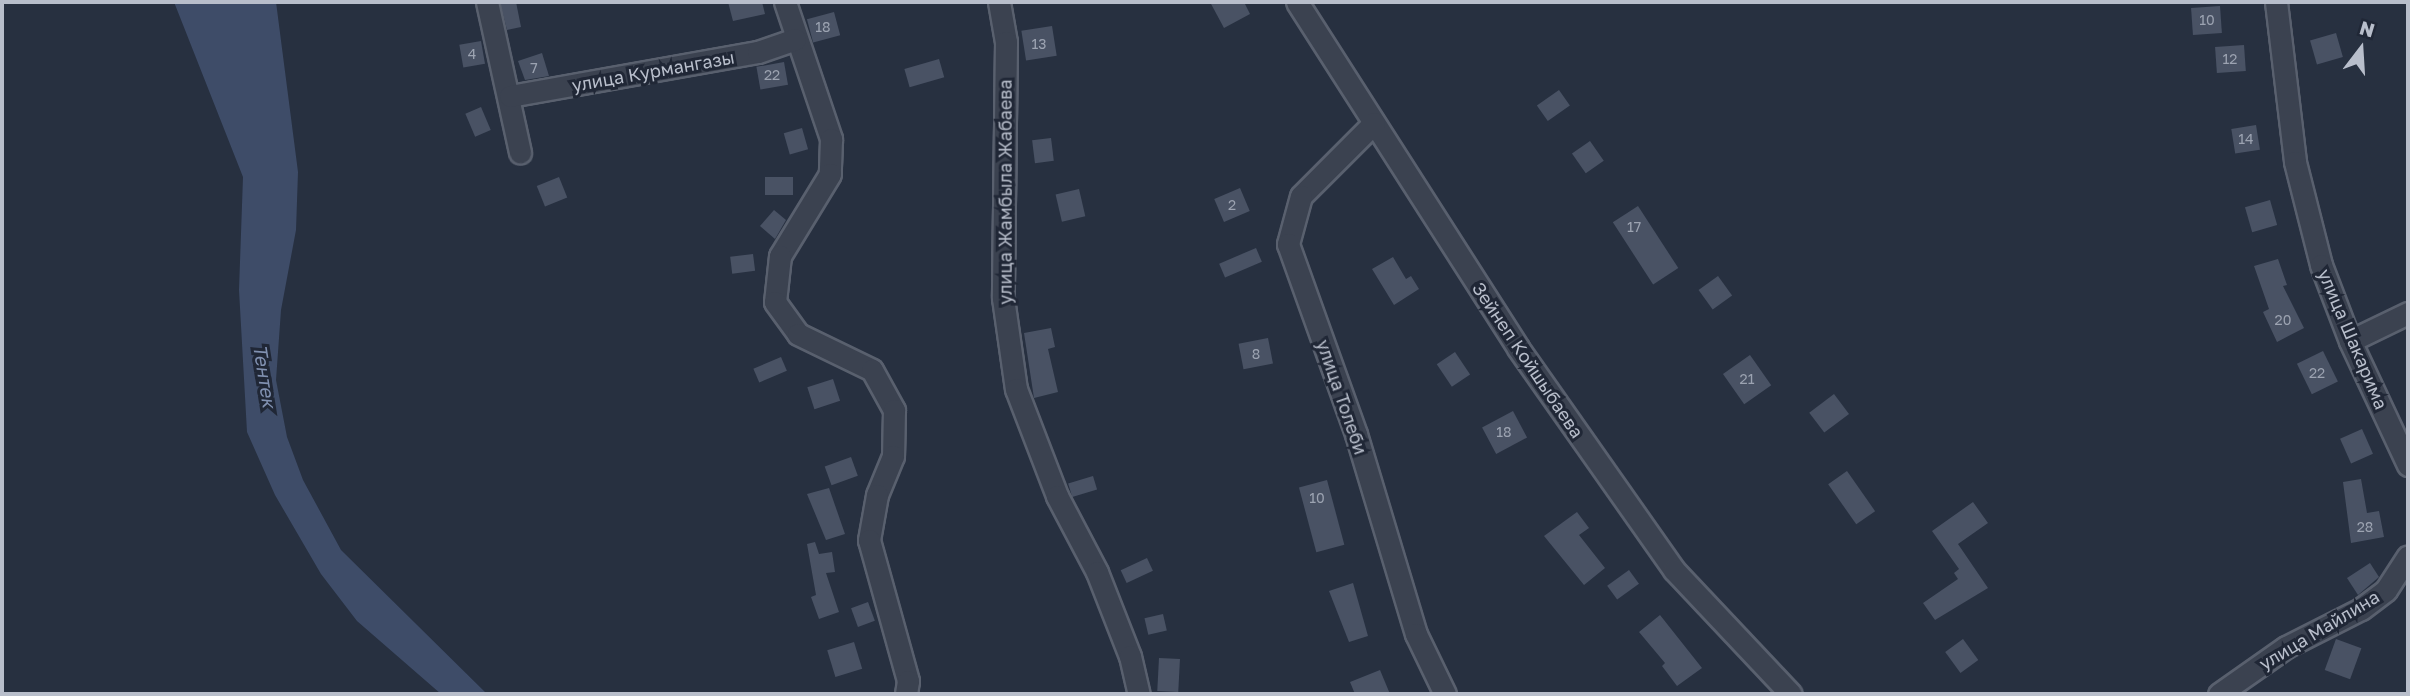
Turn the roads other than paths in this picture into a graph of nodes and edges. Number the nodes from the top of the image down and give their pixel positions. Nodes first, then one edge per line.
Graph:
1 (487, 2) edge
2 (785, 2) edge
3 (999, 2) edge
4 (1297, 2) edge
5 (2276, 2) edge
6 (794, 39) junction
7 (510, 96) junction
8 (1374, 123) junction
9 (520, 152) dead end
10 (2408, 313) edge
11 (2350, 341) junction
12 (2408, 465) edge
13 (2408, 556) edge
14 (906, 694) edge
15 (1139, 694) edge
16 (1445, 694) edge
17 (1790, 694) edge
18 (2219, 694) edge

1 - 7 street
2 - 6 street
3 - 15 street, улица Жамбыла Жабаева
4 - 8 street, Зейнеп Койшыбаева
5 - 11 street, улица Шакарима
6 - 7 street, улица Курмангазы
6 - 14 street
7 - 9 street
8 - 16 street, улица Толеби
8 - 17 street, Зейнеп Койшыбаева
10 - 11 street
11 - 12 street, улица Шакарима
13 - 18 street, улица Майлина

